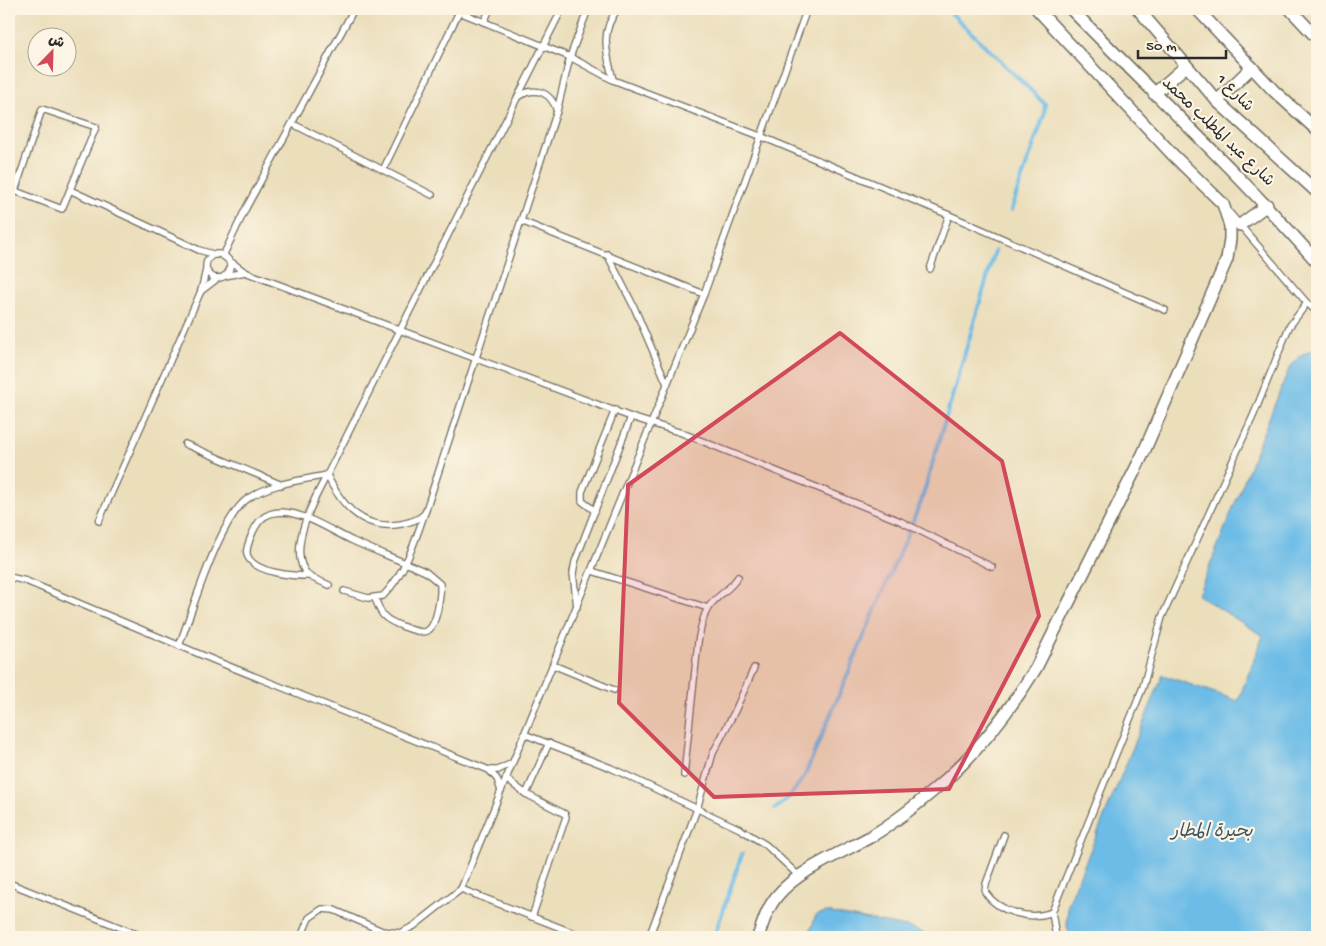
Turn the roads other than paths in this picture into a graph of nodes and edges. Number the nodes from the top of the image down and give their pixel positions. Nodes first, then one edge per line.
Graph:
1 (354, 9) edge
2 (452, 9) edge
3 (490, 9) edge
4 (562, 9) edge
5 (588, 9) edge
6 (618, 9) edge
7 (807, 9) edge
8 (1037, 9) edge
9 (1071, 9) edge
10 (1138, 9) edge
11 (1290, 9) edge
12 (1204, 11) edge
13 (459, 12) junction
14 (484, 22) junction
15 (1317, 38) edge
16 (543, 45) junction
17 (570, 56) junction
18 (1186, 66) junction
19 (1252, 67) junction
20 (613, 80) junction
21 (1154, 94) junction
22 (519, 96) junction
23 (1217, 101) junction
24 (556, 111) junction
25 (293, 124) junction
26 (1317, 130) edge
27 (760, 136) junction
28 (383, 170) junction
29 (70, 190) junction
30 (1317, 192) edge
31 (432, 195) dead end
32 (1223, 204) junction
33 (1267, 204) junction
34 (949, 215) junction
35 (521, 221) junction
36 (1240, 225) junction
37 (199, 250) junction
38 (607, 254) junction
39 (216, 255) junction
40 (223, 256) junction
41 (207, 262) junction
42 (1317, 262) edge
43 (930, 269) dead end
44 (206, 270) junction
45 (245, 272) junction
46 (225, 276) junction
47 (218, 278) junction
48 (201, 291) junction
49 (704, 294) junction
50 (1306, 303) junction
51 (1165, 310) dead end
52 (1317, 312) edge
53 (399, 329) junction
54 (477, 358) junction
55 (667, 384) junction
56 (614, 410) junction
57 (631, 417) junction
58 (652, 422) junction
59 (184, 444) dead end
60 (327, 476) junction
61 (282, 484) junction
62 (595, 511) junction
63 (425, 513) junction
64 (305, 518) junction
65 (99, 521) dead end
66 (404, 562) junction
67 (992, 566) dead end
68 (592, 571) junction
69 (308, 576) junction
70 (9, 577) edge
71 (738, 577) dead end
72 (329, 585) dead end
73 (344, 591) dead end
74 (375, 598) junction
75 (708, 608) junction
76 (577, 609) junction
77 (179, 646) junction
78 (552, 665) junction
79 (754, 668) dead end
80 (614, 690) dead end
81 (524, 734) junction
82 (549, 743) junction
83 (512, 763) junction
84 (489, 770) junction
85 (684, 775) dead end
86 (506, 779) junction
87 (501, 792) junction
88 (526, 794) junction
89 (697, 809) junction
90 (1004, 835) dead end
91 (800, 877) junction
92 (9, 882) edge
93 (461, 889) junction
94 (1052, 912) junction
95 (532, 917) junction
96 (144, 937) edge
97 (301, 937) edge
98 (584, 937) edge
99 (649, 937) edge
100 (758, 937) edge
101 (1056, 937) edge

1 - 25 lane
2 - 13 lane
3 - 14 lane
4 - 16 lane
5 - 17 lane
6 - 20 lane
7 - 27 lane
8 - 32 street
9 - 21 street, شارع عبد المطلب محمد
10 - 18 street, شارع 1
11 - 15 street
12 - 19 street
13 - 14 lane
13 - 28 lane
14 - 16 lane
16 - 17 lane
16 - 22 lane
17 - 20 lane
17 - 24 lane
18 - 21 street
18 - 23 street, شارع 1
19 - 23 street
19 - 26 street
20 - 27 lane
21 - 33 street, شارع عبد المطلب محمد
22 - 24 lane
22 - 53 lane
23 - 30 street, شارع 1
24 - 35 lane
25 - 28 lane
25 - 40 lane
27 - 34 lane
27 - 49 lane
28 - 31 lane
29 - 29 lane
29 - 37 lane
32 - 36 lane
32 - 91 street
33 - 36 street
33 - 42 street, شارع عبد المطلب محمد
34 - 43 lane
34 - 51 lane
35 - 38 lane
35 - 54 lane
36 - 50 lane
37 - 39 lane
37 - 41 lane
38 - 49 lane
38 - 55 lane
39 - 40 lane
39 - 41 lane
40 - 45 lane
40 - 46 lane
41 - 44 lane
44 - 47 lane
44 - 48 lane
45 - 46 lane
45 - 53 lane
46 - 47 lane
47 - 48 lane
48 - 65 lane
49 - 55 lane
50 - 52 lane
50 - 94 lane
53 - 54 lane
53 - 60 lane
54 - 56 lane
54 - 63 lane
55 - 58 lane
56 - 57 lane
56 - 62 lane
57 - 58 lane
57 - 62 lane
58 - 67 lane
58 - 68 lane
59 - 61 lane
60 - 61 lane
60 - 63 lane
60 - 64 lane
61 - 77 lane
62 - 76 lane
63 - 66 lane
64 - 66 lane
64 - 69 lane
64 - 69 lane
66 - 74 lane
66 - 74 lane
68 - 75 lane
68 - 76 lane
69 - 72 lane
70 - 77 lane
71 - 75 lane
73 - 74 lane
75 - 85 lane
76 - 78 lane
77 - 84 lane
78 - 80 lane
78 - 81 lane
79 - 89 lane
81 - 82 lane
81 - 83 lane
82 - 88 lane
82 - 89 lane
83 - 84 lane
83 - 86 lane
84 - 87 lane
86 - 87 lane
86 - 88 lane
87 - 93 lane
88 - 95 lane
89 - 91 lane
89 - 99 lane
90 - 94 lane
91 - 100 street
92 - 96 lane
93 - 95 lane
93 - 97 lane
94 - 101 lane
95 - 98 lane

